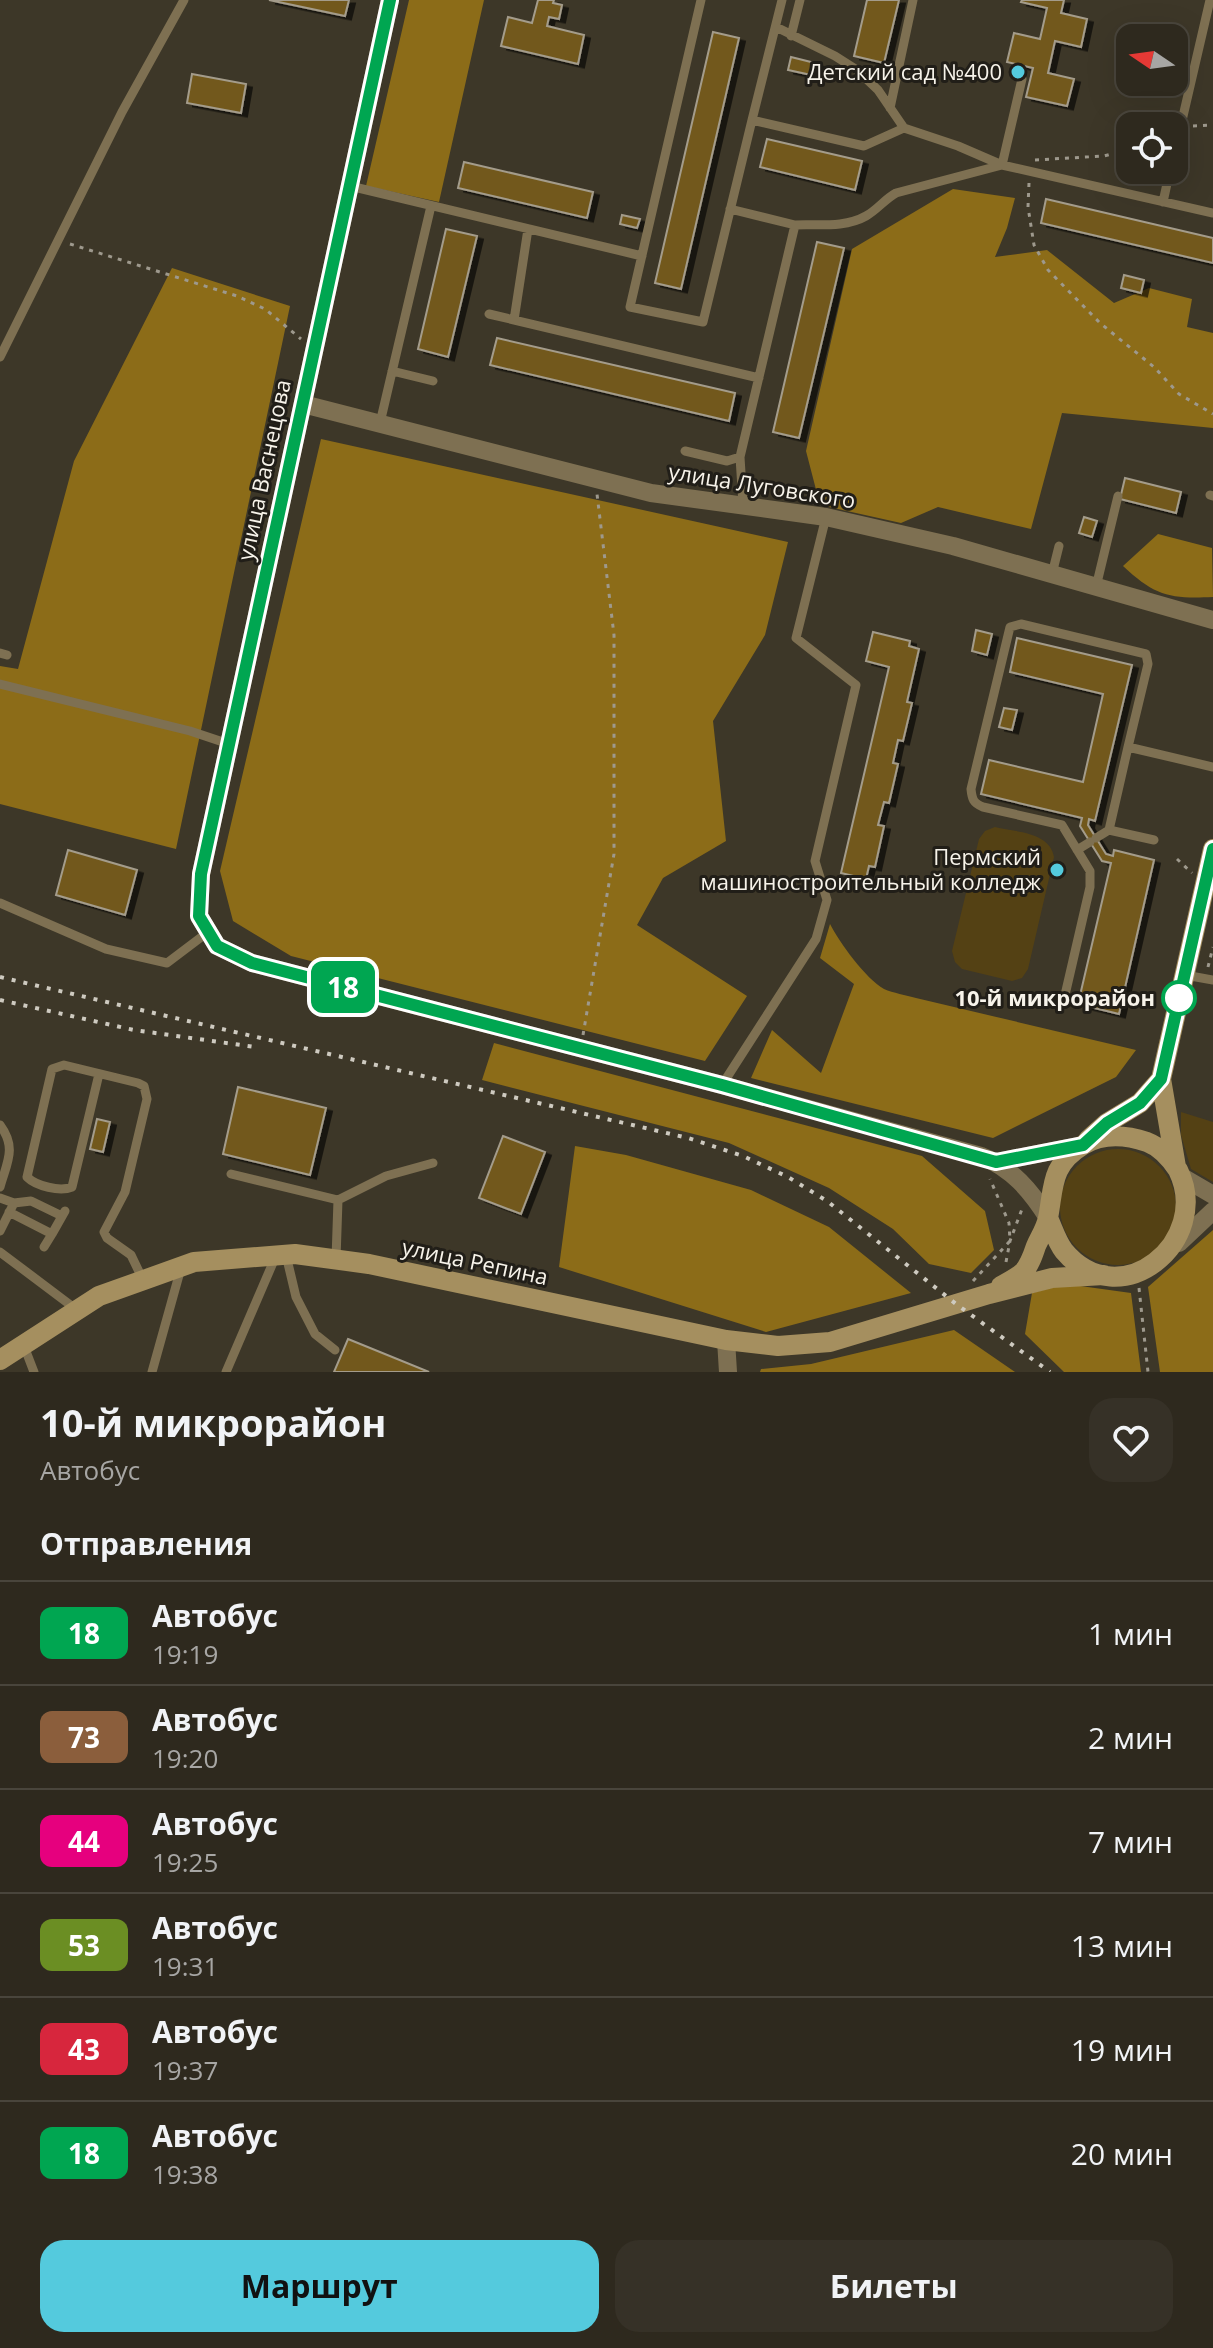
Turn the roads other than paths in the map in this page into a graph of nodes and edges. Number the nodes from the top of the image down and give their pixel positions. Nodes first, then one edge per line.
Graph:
1 (184, 0) edge
2 (390, 0) edge
3 (701, 0) edge
4 (782, 0) edge
5 (800, 0) edge
6 (913, 0) edge
7 (1210, 0) edge
8 (776, 27) junction
9 (791, 36) junction
10 (1022, 79) dead end
11 (890, 108) junction
12 (1184, 112) edge
13 (752, 120) junction
14 (904, 128) junction
15 (1003, 165) junction
16 (1167, 184) edge
17 (348, 186) junction
18 (1163, 202) junction
19 (431, 206) junction
20 (730, 209) junction
21 (1213, 213) edge
22 (795, 225) junction
23 (528, 229) junction
24 (642, 256) junction
25 (489, 314) dead end
26 (514, 320) junction
27 (0, 357) edge
28 (392, 371) junction
29 (759, 378) junction
30 (433, 381) dead end
31 (303, 404) junction
32 (380, 423) junction
33 (685, 451) dead end
34 (740, 457) junction
35 (1118, 496) dead end
36 (743, 505) junction
37 (826, 517) junction
38 (1059, 546) dead end
39 (1052, 574) junction
40 (1096, 587) junction
41 (1213, 620) edge
42 (0, 684) edge
43 (230, 744) junction
44 (1128, 747) junction
45 (1213, 767) edge
46 (1109, 830) junction
47 (1154, 840) dead end
48 (1213, 849) edge
49 (1077, 850) junction
50 (0, 903) edge
51 (213, 939) junction
52 (1185, 975) junction
53 (1213, 980) edge
54 (1065, 995) dead end
55 (99, 1074) junction
56 (1161, 1079) junction
57 (722, 1085) junction
58 (0, 1125) edge
59 (1083, 1145) junction
60 (433, 1163) dead end
61 (992, 1167) junction
62 (1180, 1173) junction
63 (231, 1174) dead end
64 (0, 1187) edge
65 (1213, 1195) edge
66 (0, 1198) edge
67 (338, 1200) junction
68 (12, 1208) junction
69 (1213, 1211) edge
70 (1048, 1218) junction
71 (0, 1231) edge
72 (52, 1234) junction
73 (1179, 1243) junction
74 (44, 1247) dead end
75 (0, 1252) edge
76 (281, 1255) junction
77 (336, 1259) junction
78 (182, 1267) junction
79 (1104, 1275) junction
80 (143, 1280) junction
81 (980, 1288) junction
82 (77, 1310) junction
83 (726, 1340) junction
84 (23, 1343) junction
85 (335, 1350) dead end
86 (0, 1360) edge
87 (34, 1372) edge
88 (152, 1372) edge
89 (226, 1372) edge
90 (728, 1372) edge

1 - 27 lane
2 - 17 street, улица Васнецова
3 - 24 lane
4 - 8 lane
5 - 9 lane
6 - 11 lane
7 - 12 lane
8 - 9 lane
8 - 13 lane
9 - 11 lane
10 - 15 lane
11 - 14 lane
13 - 14 lane
13 - 20 lane
14 - 15 lane
15 - 18 lane
15 - 22 lane
16 - 18 lane
17 - 19 lane
17 - 31 street, улица Васнецова
18 - 21 lane
19 - 23 lane
19 - 28 lane
20 - 22 lane
20 - 24 lane
22 - 29 lane
23 - 24 lane
23 - 26 lane
25 - 26 lane
26 - 29 lane
28 - 30 lane
28 - 32 lane
29 - 34 lane
31 - 32 street, улица Луговского
31 - 43 street, улица Васнецова
32 - 36 street, улица Луговского
33 - 34 lane
34 - 36 lane
35 - 40 lane
36 - 37 street, улица Луговского
37 - 39 street, улица Луговского
37 - 57 lane
38 - 39 lane
39 - 40 street, улица Луговского
40 - 41 street, улица Луговского
42 - 43 lane
43 - 51 street, улица Васнецова
44 - 45 lane
44 - 46 lane
44 - 49 lane
46 - 47 lane
46 - 49 lane
48 - 52 street
49 - 54 lane
50 - 51 lane
51 - 57 street
52 - 53 lane
52 - 56 street
55 - 55 lane
55 - 80 lane
56 - 59 street
56 - 62 street
57 - 61 street
58 - 64 lane
59 - 61 street
59 - 62 street
59 - 70 street
60 - 67 lane
61 - 70 street
62 - 65 street
62 - 73 street
63 - 67 lane
66 - 68 lane
67 - 77 lane
68 - 71 lane
68 - 72 lane
68 - 72 lane
69 - 73 street
70 - 79 street
70 - 81 street
72 - 74 lane
73 - 79 street
75 - 82 lane
76 - 77 street, улица Репина
76 - 78 street, улица Репина
76 - 85 lane
76 - 89 lane
77 - 83 street, улица Репина
78 - 80 street, улица Репина
78 - 88 lane
79 - 81 street
80 - 82 street, улица Репина
81 - 83 street, улица Репина
82 - 84 street, улица Репина
83 - 90 street
84 - 86 street, улица Репина
84 - 87 lane

